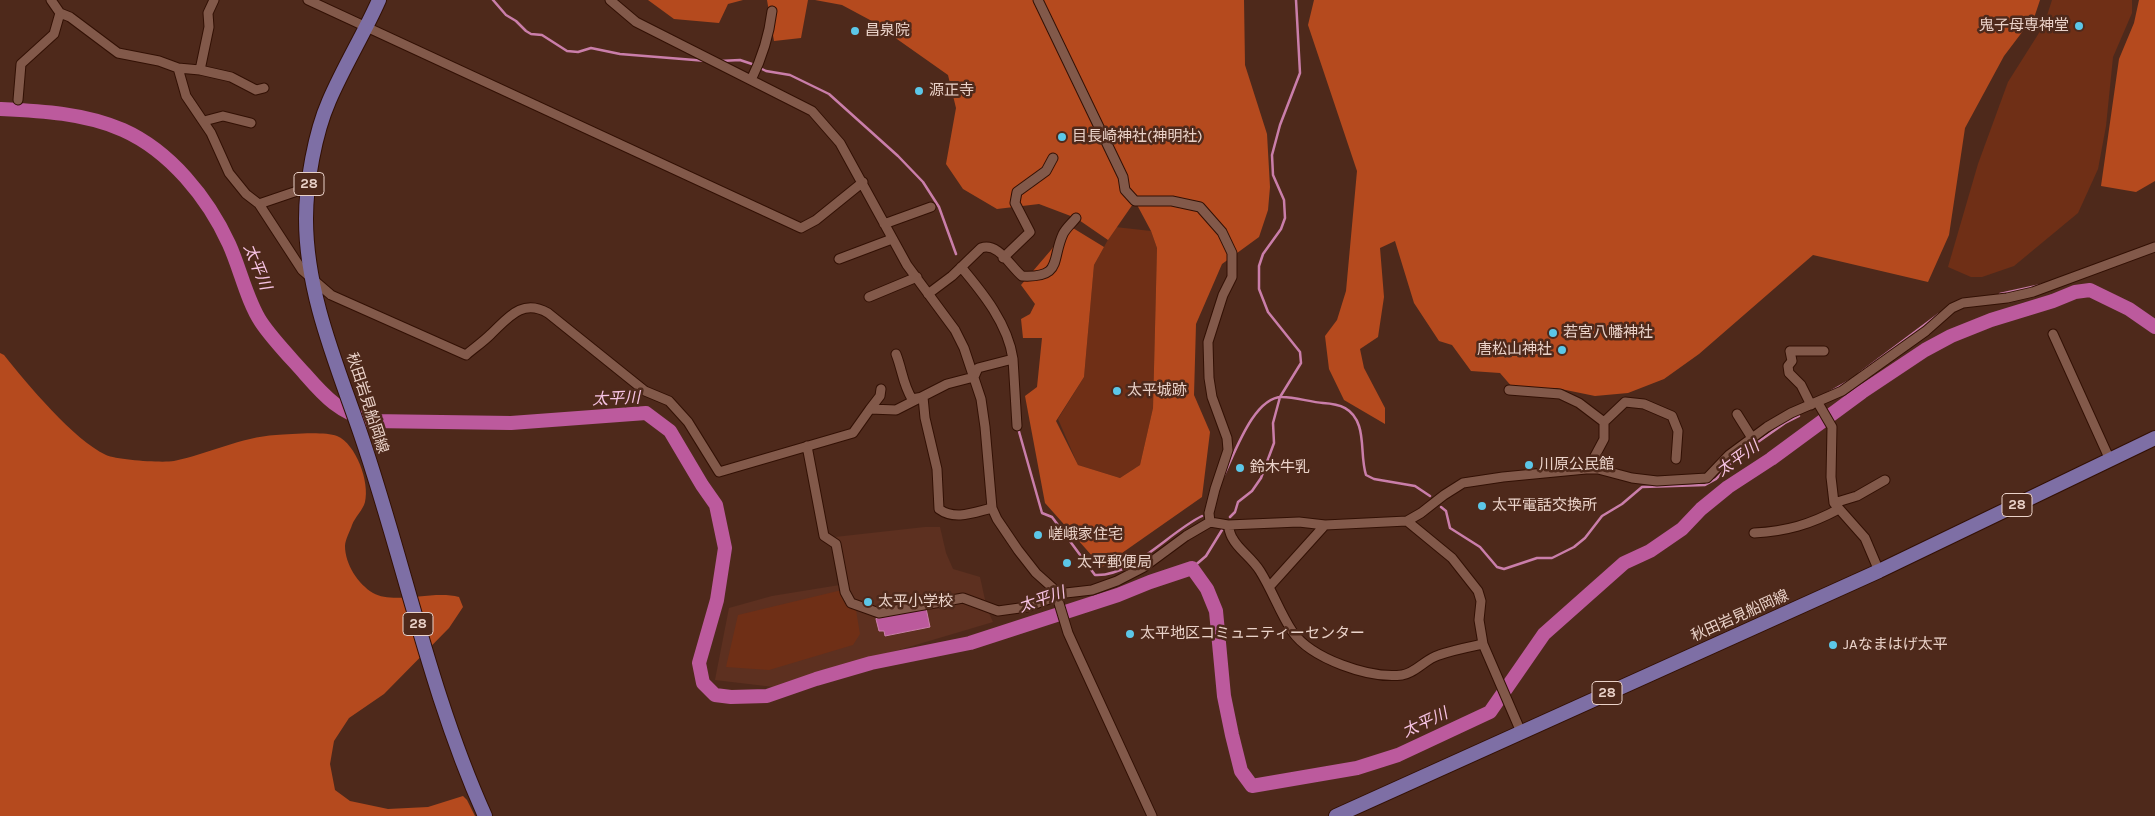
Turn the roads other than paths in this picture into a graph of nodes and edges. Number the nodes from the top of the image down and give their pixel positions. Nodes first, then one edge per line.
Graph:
1 (51, 0) edge
2 (214, 0) edge
3 (308, 0) edge
4 (379, 0) edge
5 (610, 0) edge
6 (1038, 0) edge
7 (772, 11) dead end
8 (60, 13) junction
9 (367, 27) junction
10 (178, 68) junction
11 (200, 70) junction
12 (753, 76) junction
13 (264, 88) dead end
14 (18, 100) dead end
15 (204, 121) junction
16 (251, 123) dead end
17 (1053, 158) dead end
18 (862, 182) junction
19 (309, 187) junction
20 (259, 204) junction
21 (931, 207) dead end
22 (1076, 218) dead end
23 (884, 224) junction
24 (892, 239) junction
25 (2155, 247) edge
26 (1003, 258) junction
27 (839, 259) dead end
28 (961, 267) junction
29 (311, 277) junction
30 (916, 277) junction
31 (928, 294) junction
32 (869, 297) dead end
33 (2053, 334) dead end
34 (1824, 351) dead end
35 (896, 354) dead end
36 (1013, 359) junction
37 (974, 378) junction
38 (881, 389) dead end
39 (1509, 390) dead end
40 (923, 397) junction
41 (1817, 406) junction
42 (870, 409) junction
43 (1737, 414) dead end
44 (1604, 422) junction
45 (1017, 426) dead end
46 (1752, 438) junction
47 (2155, 438) edge
48 (807, 446) junction
49 (1676, 459) dead end
50 (2110, 460) junction
51 (1588, 469) junction
52 (1886, 480) dead end
53 (1836, 506) junction
54 (992, 508) junction
55 (1407, 521) junction
56 (1210, 522) junction
57 (1228, 524) junction
58 (1324, 525) junction
59 (1754, 533) dead end
60 (1878, 571) junction
61 (1270, 586) junction
62 (1058, 596) junction
63 (1483, 644) junction
64 (1521, 732) junction
65 (485, 816) edge
66 (1152, 816) edge
67 (1336, 816) edge

1 - 8 street
2 - 11 street
3 - 9 street
4 - 9 main road, 秋田岩見船岡線 / 28
5 - 12 street
6 - 56 street
7 - 12 street
8 - 10 street
8 - 14 street
9 - 18 street
9 - 19 main road, 秋田岩見船岡線 / 28
10 - 11 street
10 - 15 street
11 - 13 street
12 - 18 street
15 - 16 street
15 - 20 street
17 - 26 street
18 - 23 street
19 - 20 street
19 - 29 main road, 秋田岩見船岡線 / 28
20 - 29 street
21 - 23 street
22 - 26 street
23 - 24 street
24 - 27 street
24 - 30 street
25 - 41 street
26 - 28 street
28 - 31 street
28 - 36 street
29 - 48 street
29 - 65 main road, 秋田岩見船岡線 / 28
30 - 31 street
30 - 32 street
31 - 37 street
33 - 50 street
34 - 41 street
35 - 40 street
36 - 37 street
36 - 45 street
37 - 40 street
37 - 54 street
38 - 42 street
39 - 44 street
40 - 42 street
40 - 54 street
41 - 46 street
41 - 53 street
42 - 48 street
43 - 46 street
44 - 49 street
44 - 51 street
46 - 51 street
47 - 50 main road, 秋田岩見船岡線 / 28
48 - 62 street
50 - 60 main road, 秋田岩見船岡線 / 28
51 - 55 street
52 - 53 street
53 - 59 street
53 - 60 street
54 - 62 street
55 - 58 street
55 - 63 street
56 - 57 street
56 - 62 street
57 - 58 street
57 - 61 street
58 - 61 street
60 - 64 main road, 秋田岩見船岡線 / 28
61 - 63 street
62 - 66 street
63 - 64 street
64 - 67 main road, 秋田岩見船岡線 / 28

